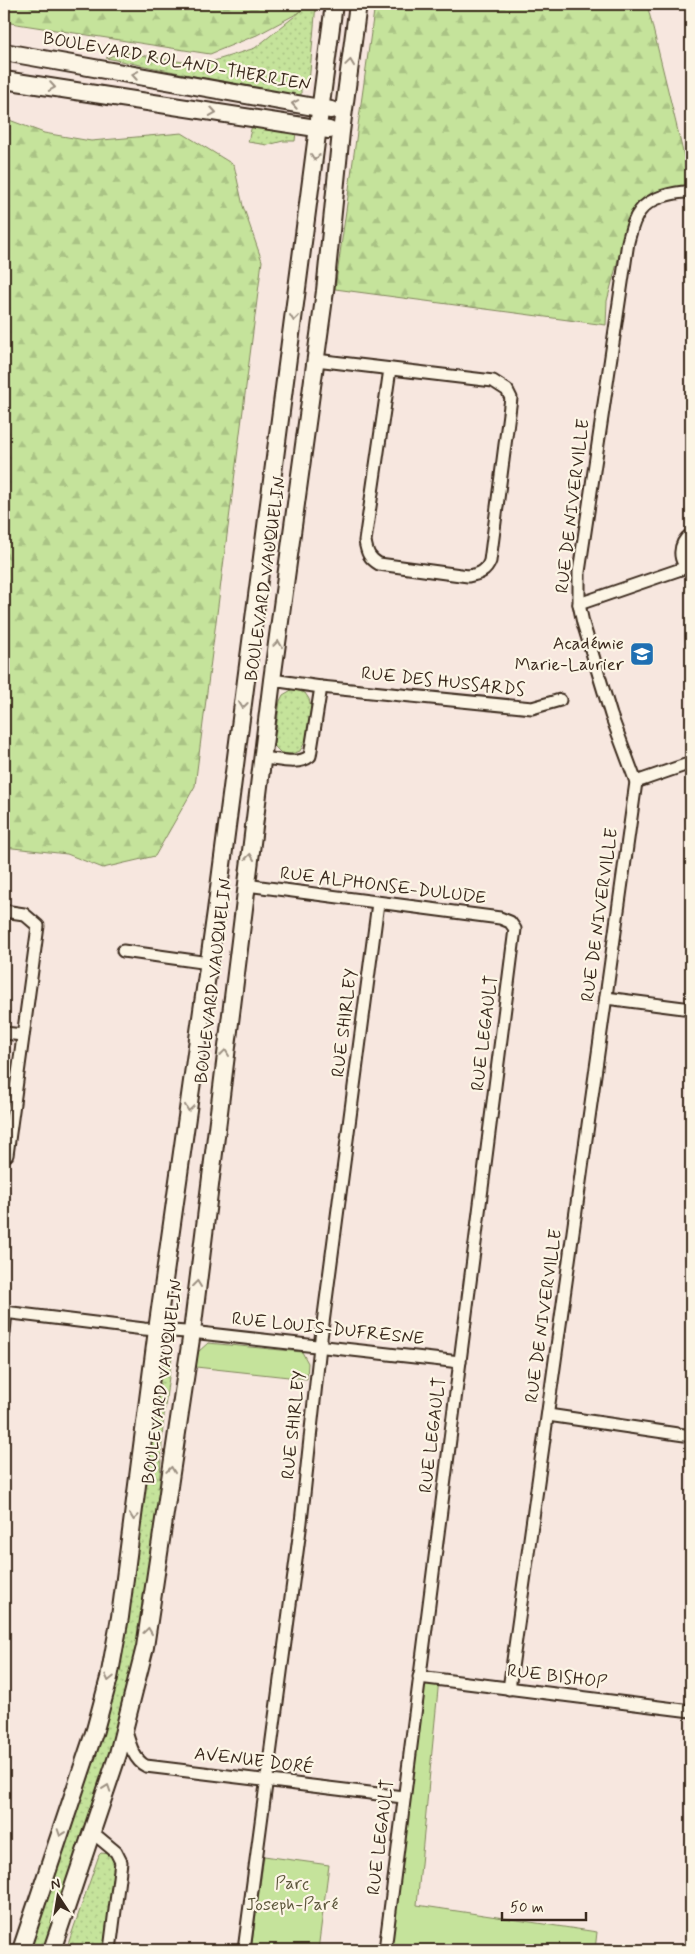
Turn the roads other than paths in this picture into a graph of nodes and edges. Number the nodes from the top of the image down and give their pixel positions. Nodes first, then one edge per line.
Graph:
1 (334, 4) edge
2 (358, 4) edge
3 (4, 52) edge
4 (4, 80) edge
5 (321, 108) junction
6 (344, 111) junction
7 (319, 128) junction
8 (341, 132) junction
9 (691, 192) edge
10 (316, 360) junction
11 (390, 369) junction
12 (691, 534) edge
13 (689, 568) edge
14 (579, 604) junction
15 (272, 680) junction
16 (321, 687) junction
17 (560, 700) dead end
18 (263, 758) junction
19 (691, 763) edge
20 (636, 782) junction
21 (246, 885) junction
22 (378, 903) junction
23 (4, 911) edge
24 (513, 925) joint
25 (123, 951) dead end
26 (209, 963) junction
27 (606, 998) junction
28 (691, 1009) edge
29 (4, 1032) edge
30 (24, 1035) junction
31 (4, 1154) edge
32 (5, 1312) edge
33 (157, 1330) junction
34 (192, 1332) junction
35 (4, 1333) edge
36 (320, 1346) junction
37 (460, 1362) junction
38 (548, 1414) junction
39 (691, 1436) edge
40 (419, 1677) junction
41 (509, 1689) junction
42 (691, 1711) edge
43 (125, 1728) junction
44 (266, 1780) junction
45 (403, 1797) junction
46 (92, 1832) junction
47 (21, 1950) edge
48 (52, 1950) edge
49 (110, 1950) edge
50 (244, 1950) edge
51 (385, 1950) edge

1 - 5 street, BOULEVARD VAUQUELIN
6 -> 2 street, BOULEVARD VAUQUELIN
5 -> 3 street, BOULEVARD ROLAND-THERRIEN
4 -> 7 street
5 - 6 street, BOULEVARD ROLAND-THERRIEN
5 - 7 street, BOULEVARD VAUQUELIN
6 - 8 street, BOULEVARD VAUQUELIN
7 - 8 street
7 -> 26 street, BOULEVARD VAUQUELIN
8 - 10 street, BOULEVARD VAUQUELIN
9 - 14 street, RUE DE NIVERVILLE
10 - 11 street
15 -> 10 street, BOULEVARD VAUQUELIN
11 - 11 street
12 - 13 street
13 - 14 street
14 - 20 street, RUE DE NIVERVILLE
15 - 16 street, RUE DES HUSSARDS
15 - 18 street, BOULEVARD VAUQUELIN
16 - 17 street, RUE DES HUSSARDS
16 - 18 street
21 -> 18 street, BOULEVARD VAUQUELIN
19 - 20 street
20 - 27 street, RUE DE NIVERVILLE
21 - 22 street, RUE ALPHONSE-DULUDE
34 -> 21 street, BOULEVARD VAUQUELIN
22 - 24 street, RUE ALPHONSE-DULUDE
22 - 36 street, RUE SHIRLEY
23 - 30 street
24 - 37 street, RUE LEGAULT
25 - 26 street, BOULEVARD VAUQUELIN
26 -> 33 street, BOULEVARD VAUQUELIN
27 - 28 street
27 - 38 street, RUE DE NIVERVILLE
29 - 30 street
30 - 31 street
32 - 33 street, RUE LOUIS-DUFRESNE
32 - 35 street
33 - 34 street, RUE LOUIS-DUFRESNE
33 -> 47 street, BOULEVARD VAUQUELIN
34 - 36 street, RUE LOUIS-DUFRESNE
43 -> 34 street, BOULEVARD VAUQUELIN
36 - 37 street, RUE LOUIS-DUFRESNE
36 - 44 street, RUE SHIRLEY
37 - 40 street, RUE LEGAULT
38 - 39 street
38 - 41 street, RUE DE NIVERVILLE
40 - 41 street, RUE BISHOP
40 - 45 street, RUE LEGAULT
41 - 42 street, RUE BISHOP
43 - 44 street, AVENUE DORÉ
46 -> 43 street, BOULEVARD VAUQUELIN
44 - 45 street, AVENUE DORÉ
44 - 50 street, RUE SHIRLEY
45 - 51 street, RUE LEGAULT
46 - 48 street, BOULEVARD VAUQUELIN
46 - 49 street

